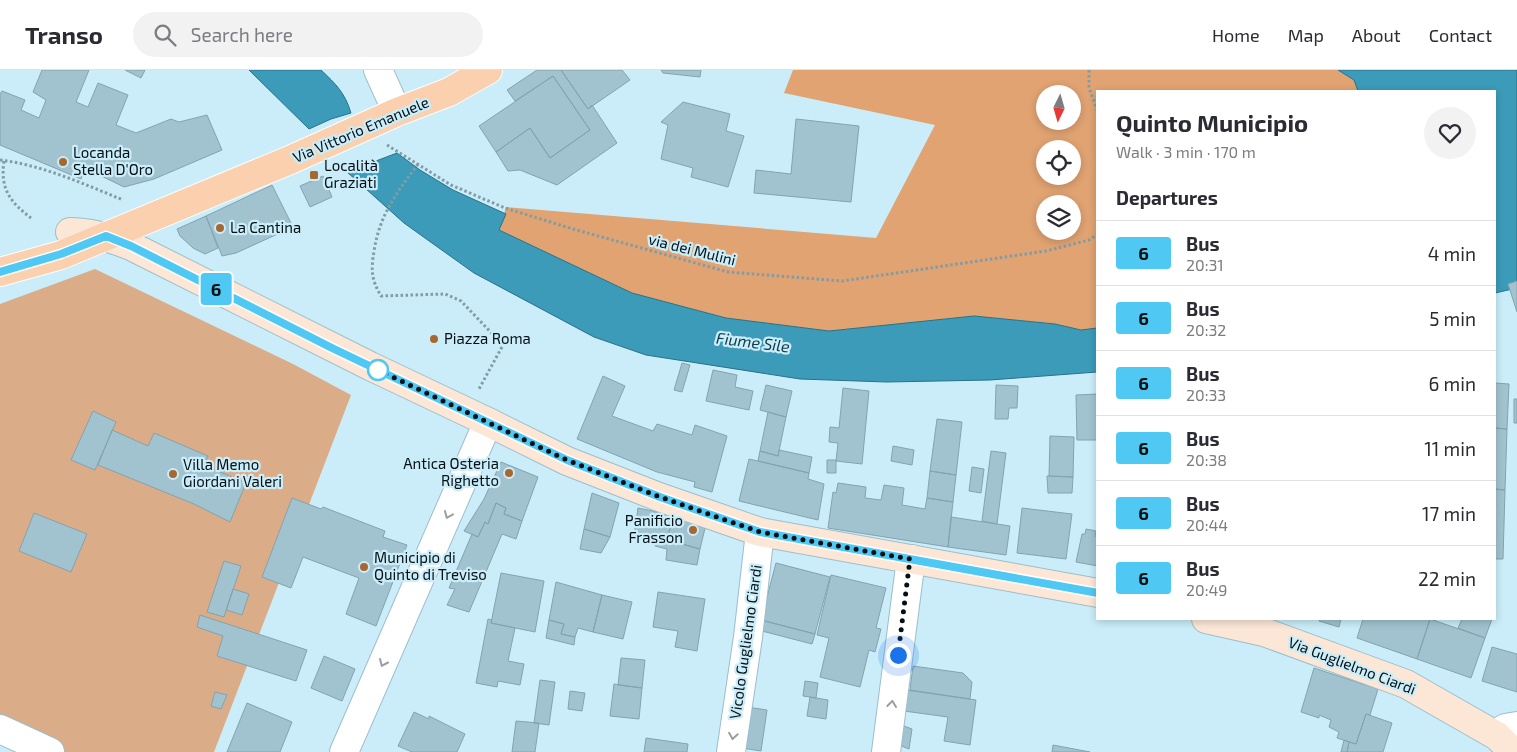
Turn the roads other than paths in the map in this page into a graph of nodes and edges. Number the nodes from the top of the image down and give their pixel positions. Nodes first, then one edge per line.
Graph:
1 (378, 70) edge
2 (488, 70) edge
3 (398, 112) junction
4 (231, 184) junction
5 (70, 232) junction
6 (106, 236) junction
7 (0, 266) edge
8 (0, 272) edge
9 (478, 417) junction
10 (760, 532) junction
11 (910, 559) junction
12 (1096, 593) edge
13 (1210, 620) edge
14 (0, 729) edge
15 (1509, 738) edge
16 (50, 752) edge
17 (344, 752) edge
18 (731, 752) edge
19 (886, 752) edge

1 - 3 street
2 - 3 main road, Via Vittorio Emanuele
3 - 4 main road, Via Vittorio Emanuele
4 - 5 main road, Via Vittorio Emanuele
4 - 6 main road, Via Vittorio Emanuele
5 - 6 main road, Via Vittorio Emanuele
5 - 7 main road, Via Vittorio Emanuele
6 - 8 main road, Via Vittorio Emanuele
6 - 9 main road
9 - 10 main road
9 -> 17 street
10 - 11 main road
10 -> 18 street, Vicolo Guglielmo Ciardi
11 - 12 main road
19 -> 11 street
13 - 15 main road, Via Guglielmo Ciardi
14 - 16 street

